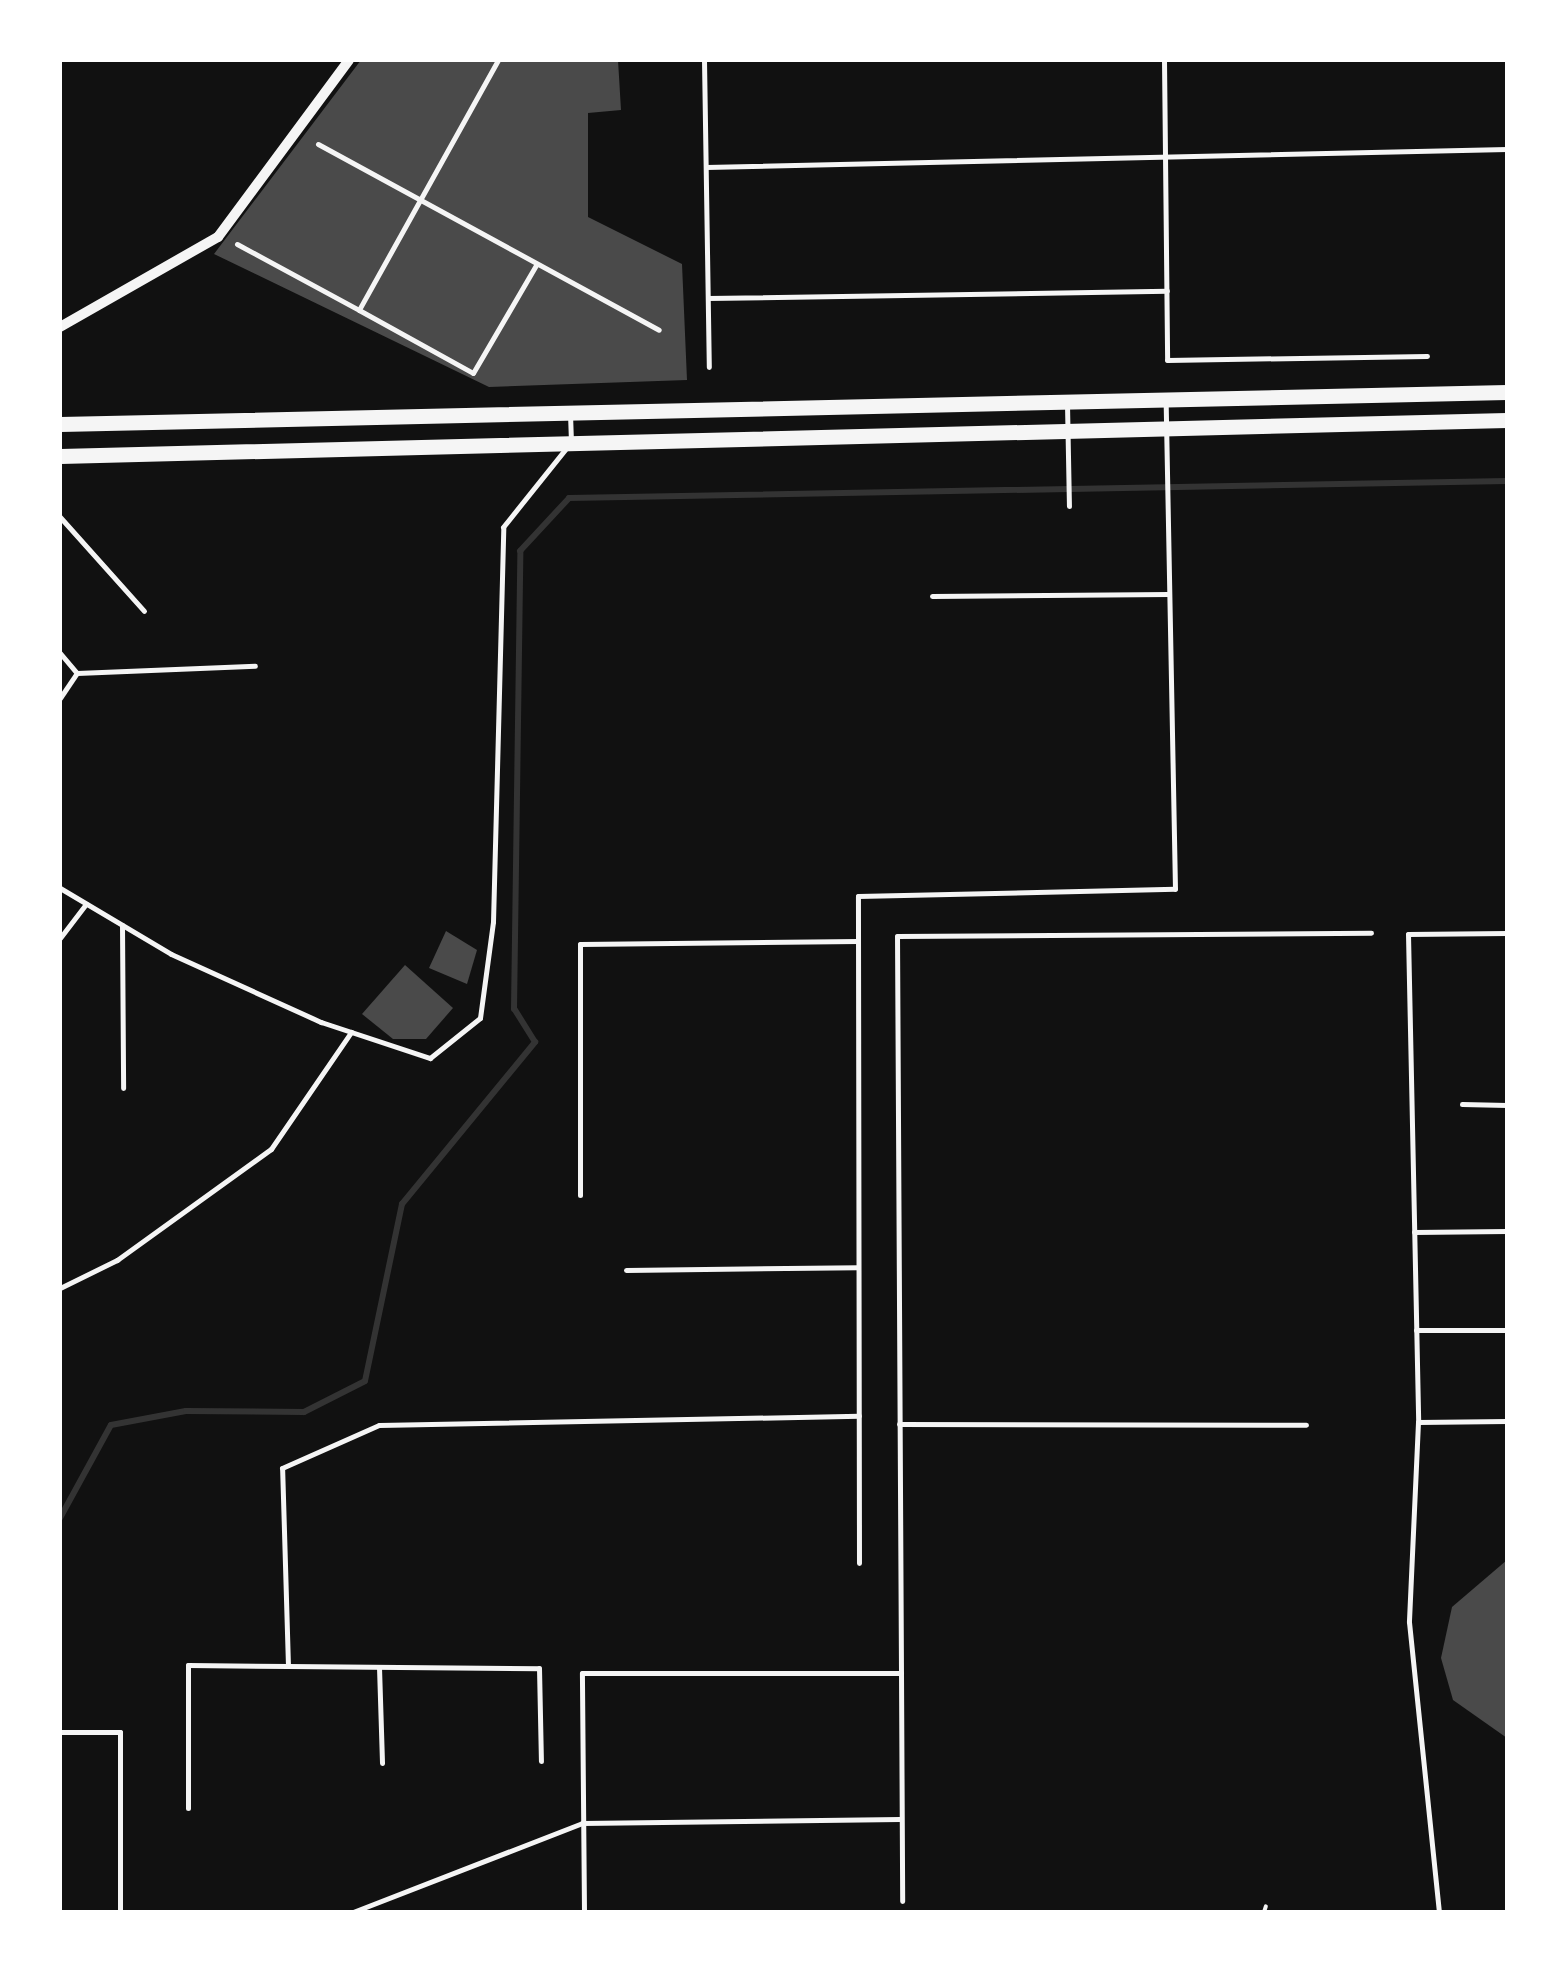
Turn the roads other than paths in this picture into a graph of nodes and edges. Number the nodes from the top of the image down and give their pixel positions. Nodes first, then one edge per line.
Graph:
1 (348, 60) edge
2 (498, 60) edge
3 (704, 60) edge
4 (1164, 60) edge
5 (318, 144) dead end
6 (1507, 149) edge
7 (1166, 158) junction
8 (706, 167) junction
9 (421, 199) junction
10 (237, 244) dead end
11 (536, 265) junction
12 (1167, 291) junction
13 (708, 298) junction
14 (359, 310) junction
15 (60, 328) edge
16 (659, 330) dead end
17 (1426, 356) dead end
18 (710, 367) dead end
19 (1507, 392) edge
20 (1166, 400) junction
21 (1067, 403) junction
22 (570, 414) junction
23 (1507, 420) edge
24 (60, 424) edge
25 (1169, 428) junction
26 (1069, 430) junction
27 (571, 442) junction
28 (60, 456) edge
29 (1069, 506) dead end
30 (60, 517) edge
31 (1170, 594) junction
32 (932, 596) dead end
33 (144, 610) dead end
34 (60, 653) edge
35 (255, 666) dead end
36 (77, 673) junction
37 (60, 698) edge
38 (60, 888) edge
39 (86, 904) junction
40 (122, 925) junction
41 (1371, 933) dead end
42 (1507, 934) edge
43 (60, 938) edge
44 (858, 941) junction
45 (351, 1032) junction
46 (123, 1088) dead end
47 (1462, 1104) dead end
48 (1507, 1104) edge
49 (580, 1194) dead end
50 (1507, 1231) edge
51 (1414, 1232) junction
52 (858, 1267) junction
53 (626, 1270) dead end
54 (60, 1288) edge
55 (1416, 1330) junction
56 (1507, 1330) edge
57 (859, 1416) junction
58 (1507, 1421) edge
59 (1418, 1422) junction
60 (900, 1424) junction
61 (1306, 1425) dead end
62 (859, 1563) dead end
63 (288, 1666) junction
64 (379, 1667) junction
65 (901, 1673) junction
66 (60, 1732) edge
67 (541, 1760) dead end
68 (382, 1763) dead end
69 (188, 1808) dead end
70 (900, 1819) junction
71 (582, 1823) junction
72 (902, 1900) dead end
73 (120, 1912) edge
74 (352, 1912) edge
75 (584, 1912) edge
76 (1439, 1912) edge

1 - 15 street
2 - 9 lane
3 - 8 lane
4 - 7 lane
5 - 9 lane
6 - 7 lane
7 - 8 lane
7 - 12 lane
8 - 13 lane
9 - 11 lane
9 - 14 lane
10 - 14 lane
11 - 14 lane
11 - 16 lane
12 - 13 lane
12 - 17 lane
13 - 18 lane
19 - 20 main road
20 - 21 main road
20 - 25 lane
21 - 22 main road
21 - 26 lane
22 - 24 main road
22 - 27 lane
23 - 25 main road
25 - 26 main road
25 - 31 lane
26 - 27 main road
26 - 29 lane
27 - 28 main road
27 - 45 lane
30 - 33 lane
31 - 32 lane
31 - 44 lane
34 - 36 lane
35 - 36 lane
36 - 37 lane
38 - 39 lane
39 - 40 lane
39 - 43 lane
40 - 45 lane
40 - 46 lane
41 - 60 lane
42 - 51 lane
44 - 49 lane
44 - 52 lane
45 - 54 lane
47 - 48 lane
50 - 51 lane
51 - 55 lane
52 - 53 lane
52 - 57 lane
55 - 56 lane
55 - 59 lane
57 - 62 lane
57 - 63 lane
58 - 59 lane
59 - 76 lane
60 - 61 lane
60 - 65 lane
63 - 64 lane
63 - 69 lane
64 - 67 lane
64 - 68 lane
65 - 70 lane
65 - 71 lane
66 - 73 lane
70 - 71 lane
70 - 72 lane
71 - 74 lane
71 - 75 lane

